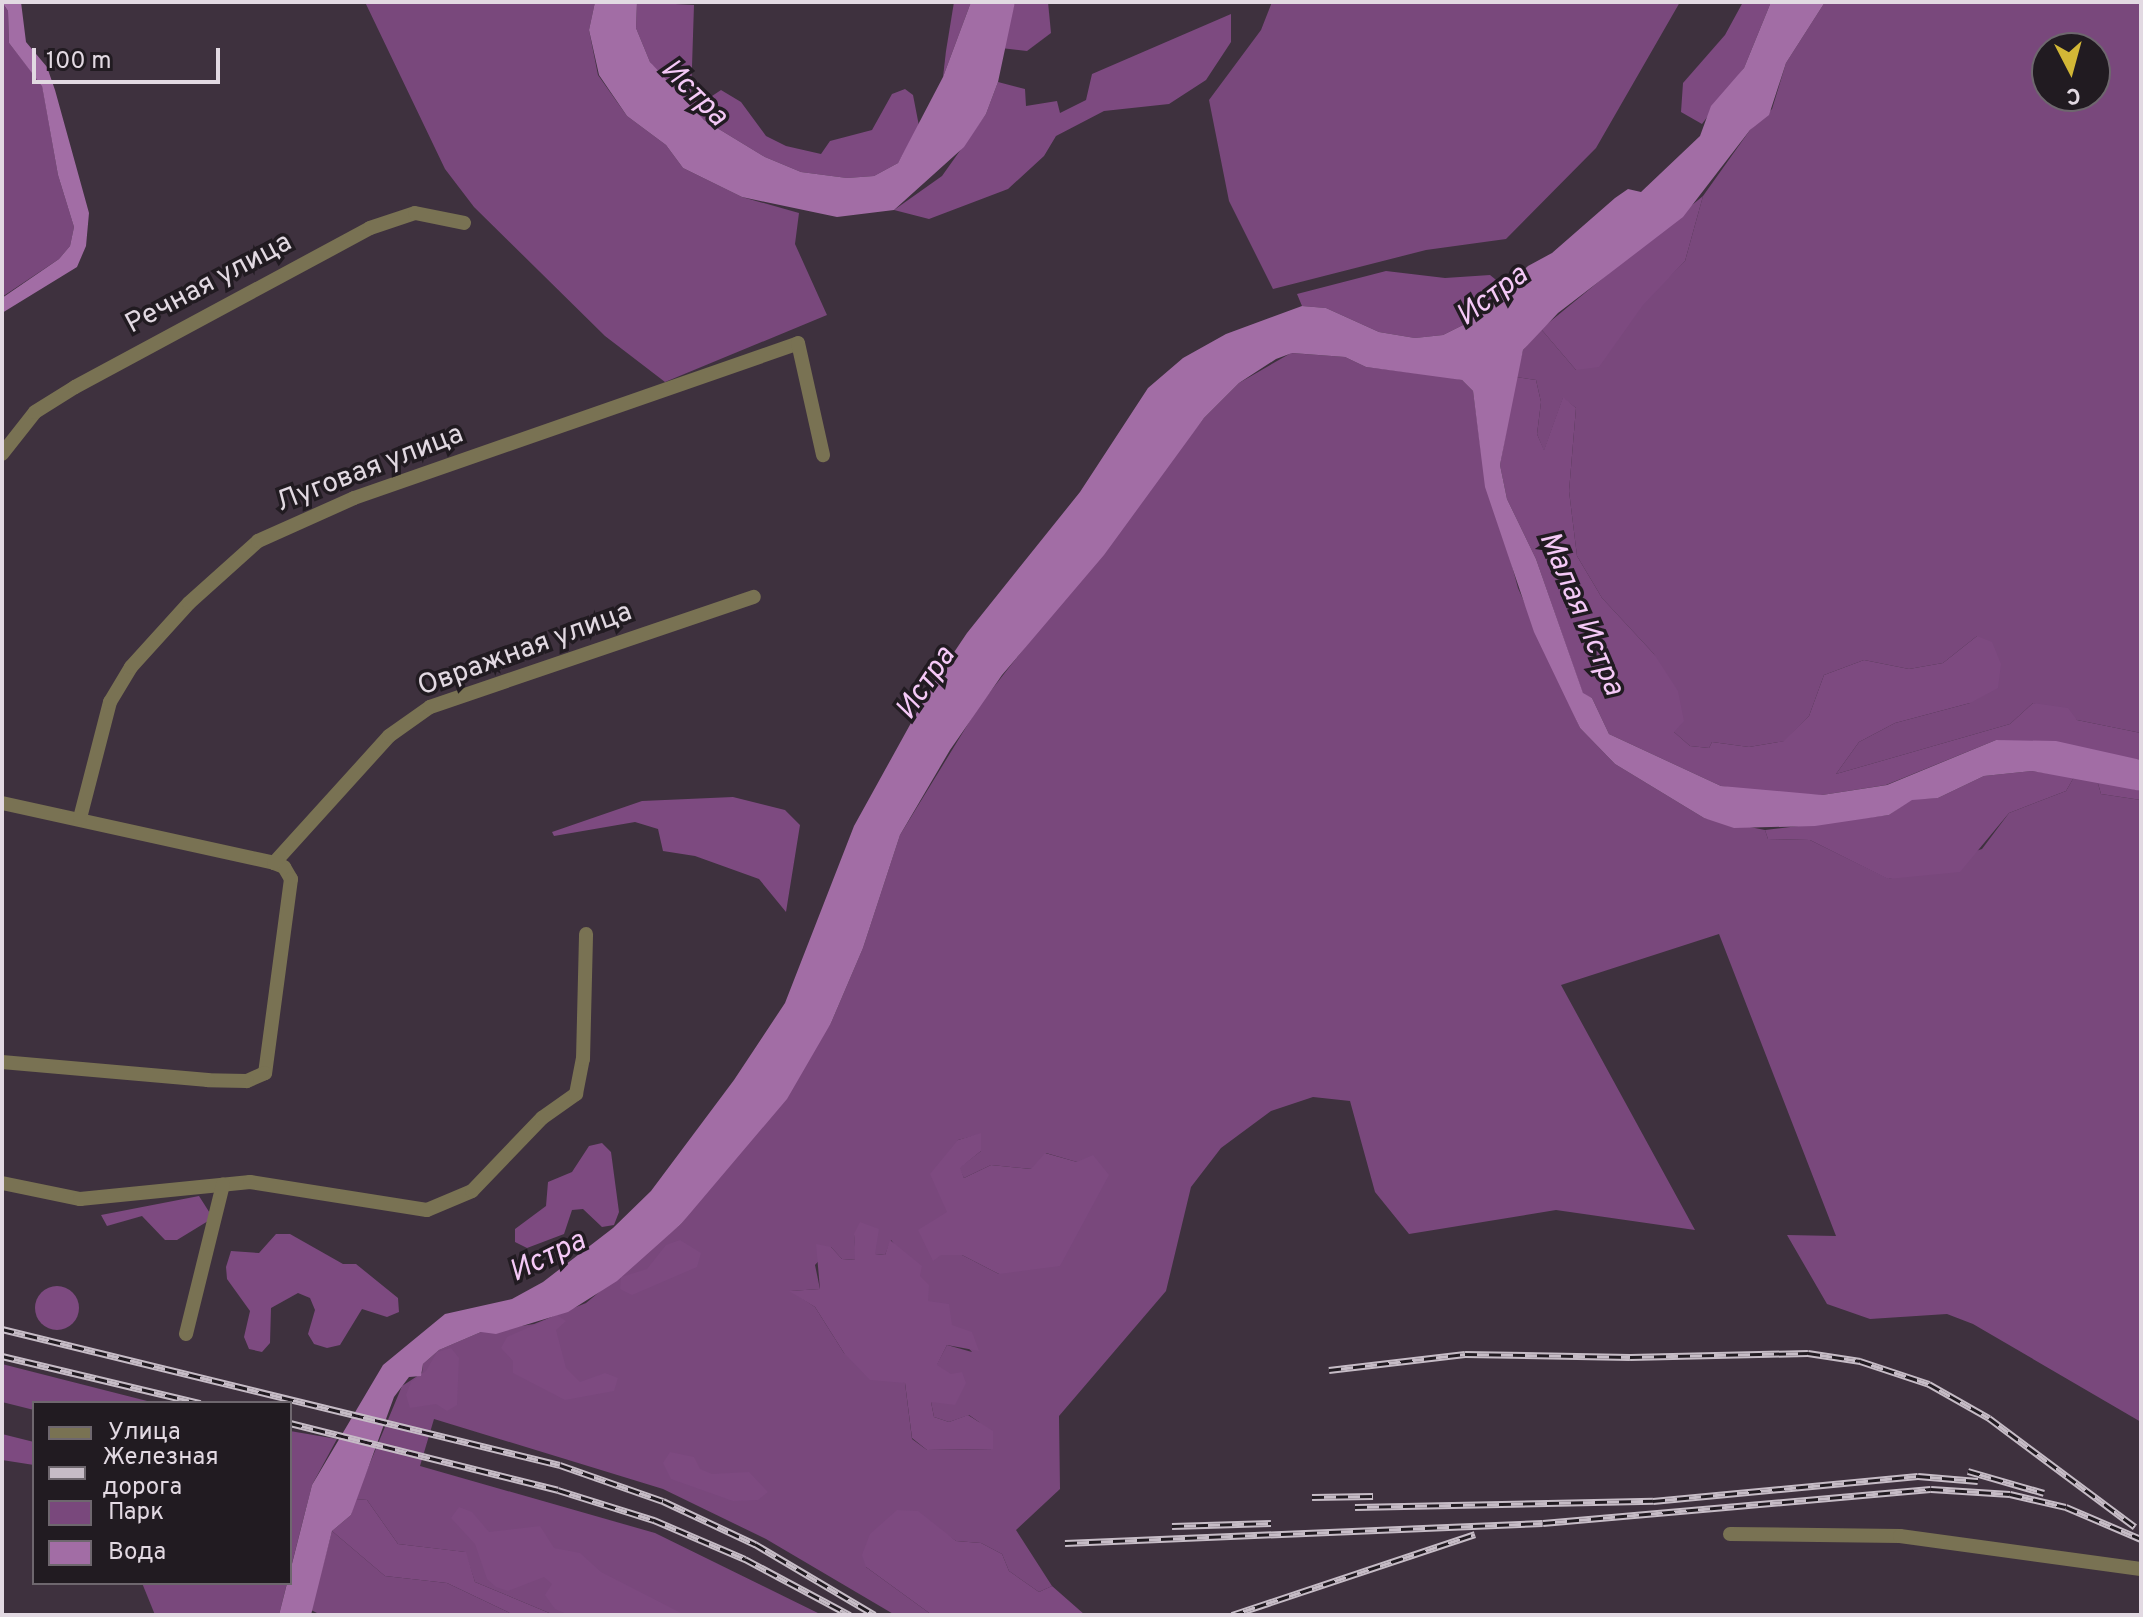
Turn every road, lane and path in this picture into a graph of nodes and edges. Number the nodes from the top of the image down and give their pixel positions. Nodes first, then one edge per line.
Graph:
1 (464, 223) dead end
2 (2, 454) edge
3 (823, 455) dead end
4 (754, 597) dead end
5 (2, 803) edge
6 (80, 818) junction
7 (274, 863) junction
8 (586, 934) dead end
9 (2, 1062) edge
10 (2, 1183) edge
11 (223, 1184) junction
12 (186, 1334) dead end
13 (1730, 1534) dead end
14 (2141, 1569) edge

1 - 2 street, Речная улица
3 - 6 street, Луговая улица
4 - 7 street, Овражная улица
5 - 6 street
6 - 7 street
7 - 9 street
8 - 11 street
10 - 11 street
11 - 12 street
13 - 14 street

